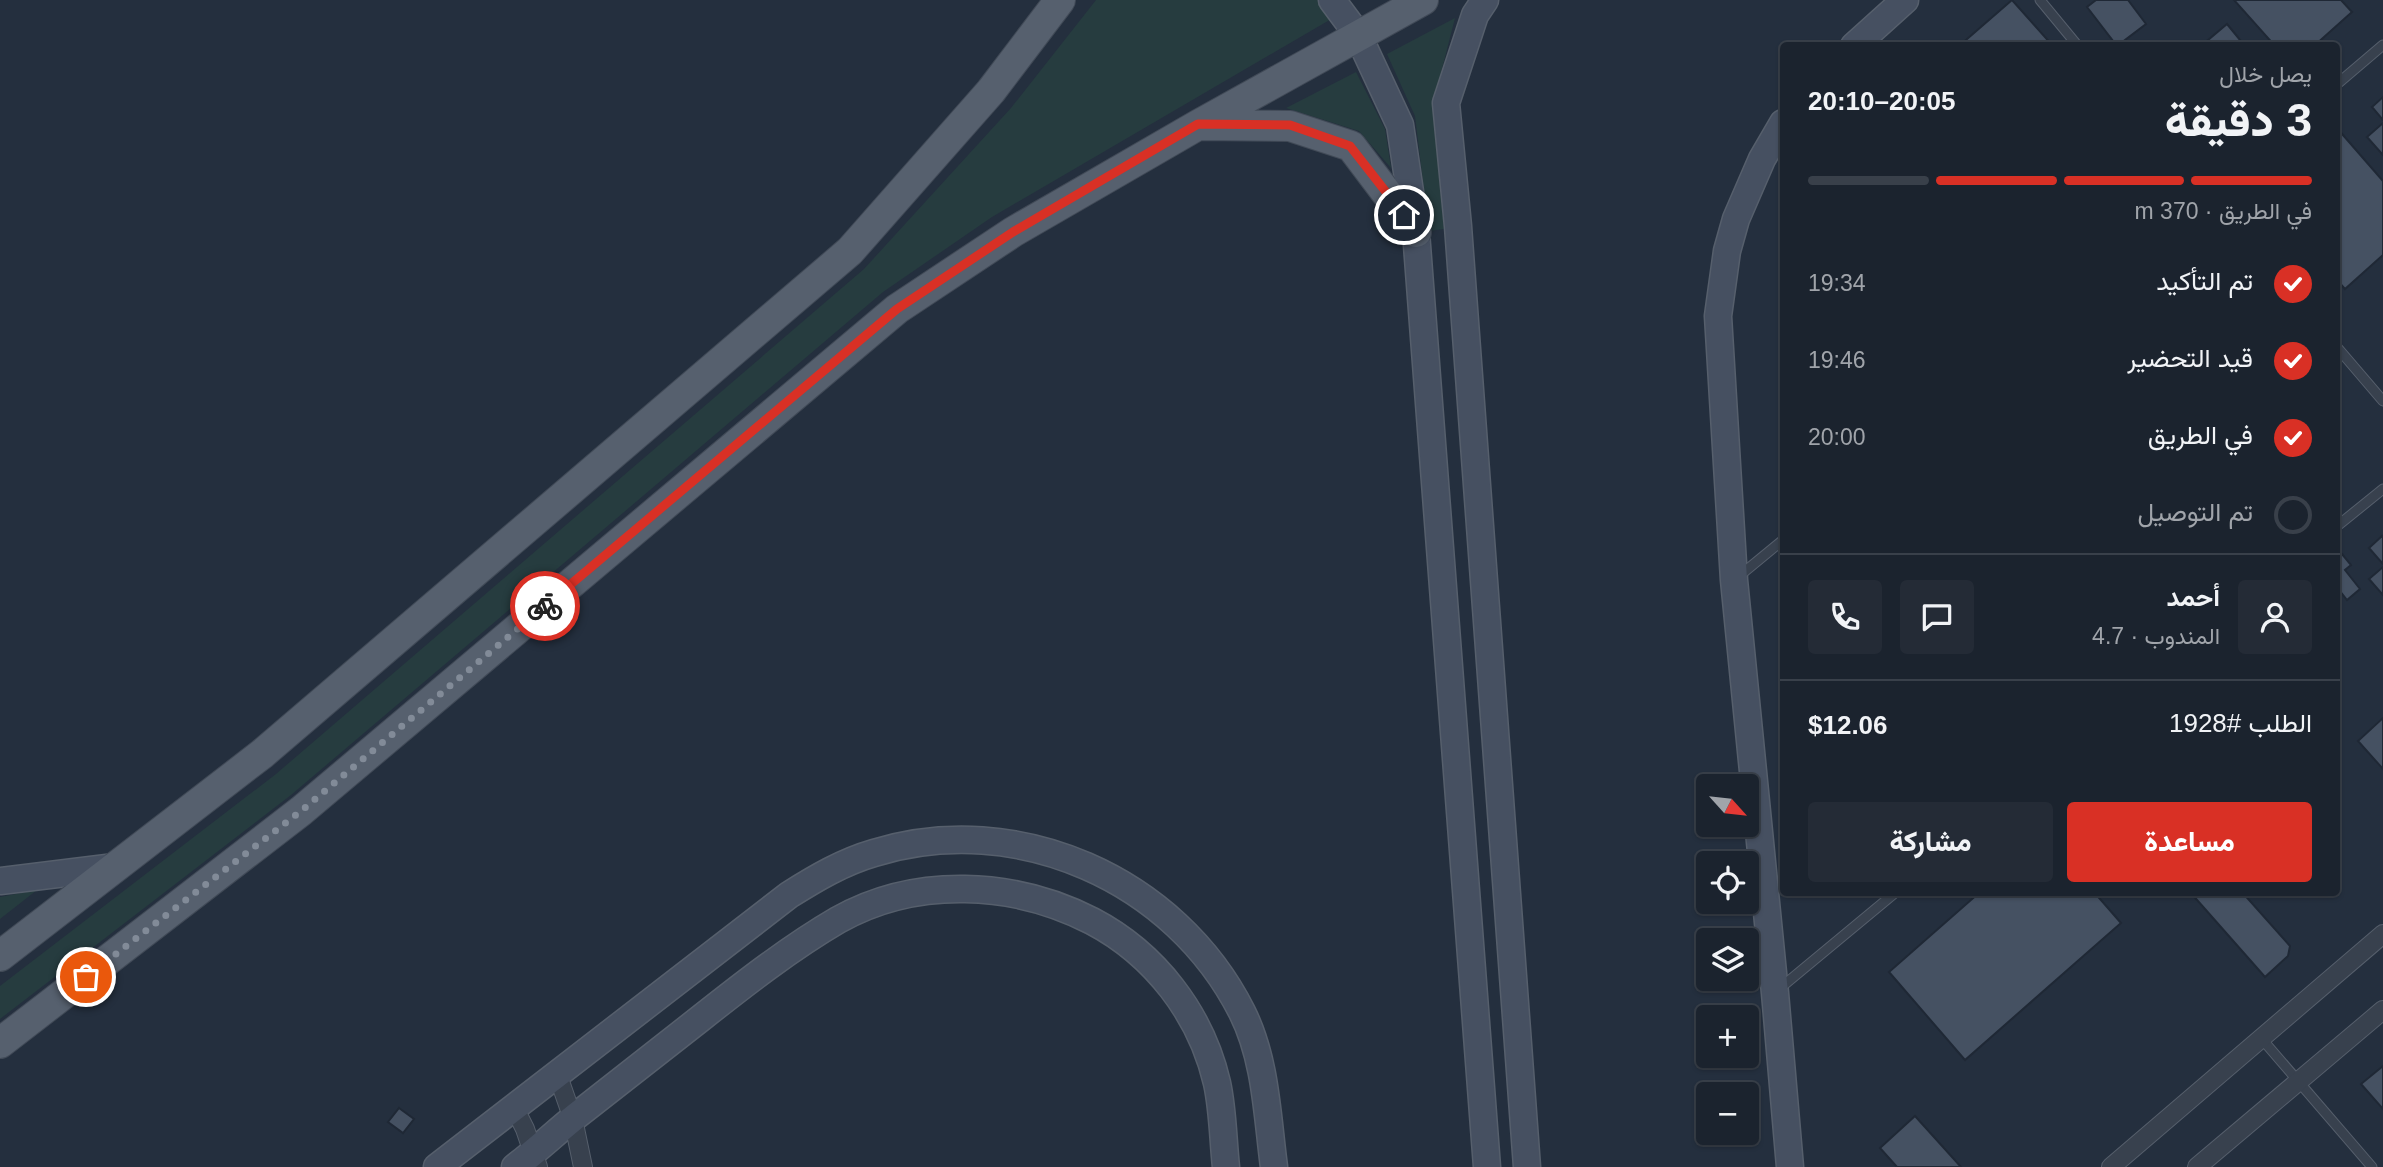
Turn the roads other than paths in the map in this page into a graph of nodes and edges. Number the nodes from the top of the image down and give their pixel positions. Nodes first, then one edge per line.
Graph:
1 (1060, 0) edge
2 (1332, 0) edge
3 (1423, 0) edge
4 (1485, 0) edge
5 (1905, 0) edge
6 (2039, 0) edge
7 (1358, 36) junction
8 (1858, 42) edge
9 (2075, 42) edge
10 (2383, 45) edge
11 (2340, 82) edge
12 (1198, 124) junction
13 (1780, 128) edge
14 (1416, 232) junction
15 (2340, 351) edge
16 (2383, 401) edge
17 (2383, 489) edge
18 (2340, 524) edge
19 (1780, 542) edge
20 (1734, 580) junction
21 (115, 867) junction
22 (0, 881) edge
23 (1891, 896) edge
24 (2383, 934) edge
25 (0, 956) edge
26 (1775, 993) junction
27 (2383, 1010) edge
28 (2261, 1038) junction
29 (0, 1043) edge
30 (557, 1073) junction
31 (2299, 1082) junction
32 (514, 1107) junction
33 (573, 1119) junction
34 (529, 1162) edge
35 (437, 1167) edge
36 (583, 1167) edge
37 (1226, 1167) edge
38 (1274, 1167) edge
39 (1487, 1167) edge
40 (1527, 1167) edge
41 (1790, 1167) edge
42 (2111, 1167) edge
43 (2197, 1167) edge
44 (2372, 1167) edge

1 - 21 main road
2 - 7 street
3 - 7 main road
4 - 40 street
5 - 8 street
6 - 9 lane
7 - 12 main road
7 - 14 street
10 - 11 lane
12 - 14 main road
12 - 29 main road
13 - 20 street
14 - 39 street
15 - 16 lane
17 - 18 lane
19 - 20 lane
20 - 26 street
21 - 22 street
21 - 25 main road
23 - 26 lane
24 - 28 street
26 - 41 street
27 - 31 street
28 - 31 lane
28 - 42 street
30 - 32 street
30 - 33 street
30 - 38 street
31 - 43 street
31 - 44 lane
32 - 34 street
32 - 35 street
33 - 34 street
33 - 36 street
33 - 37 street

